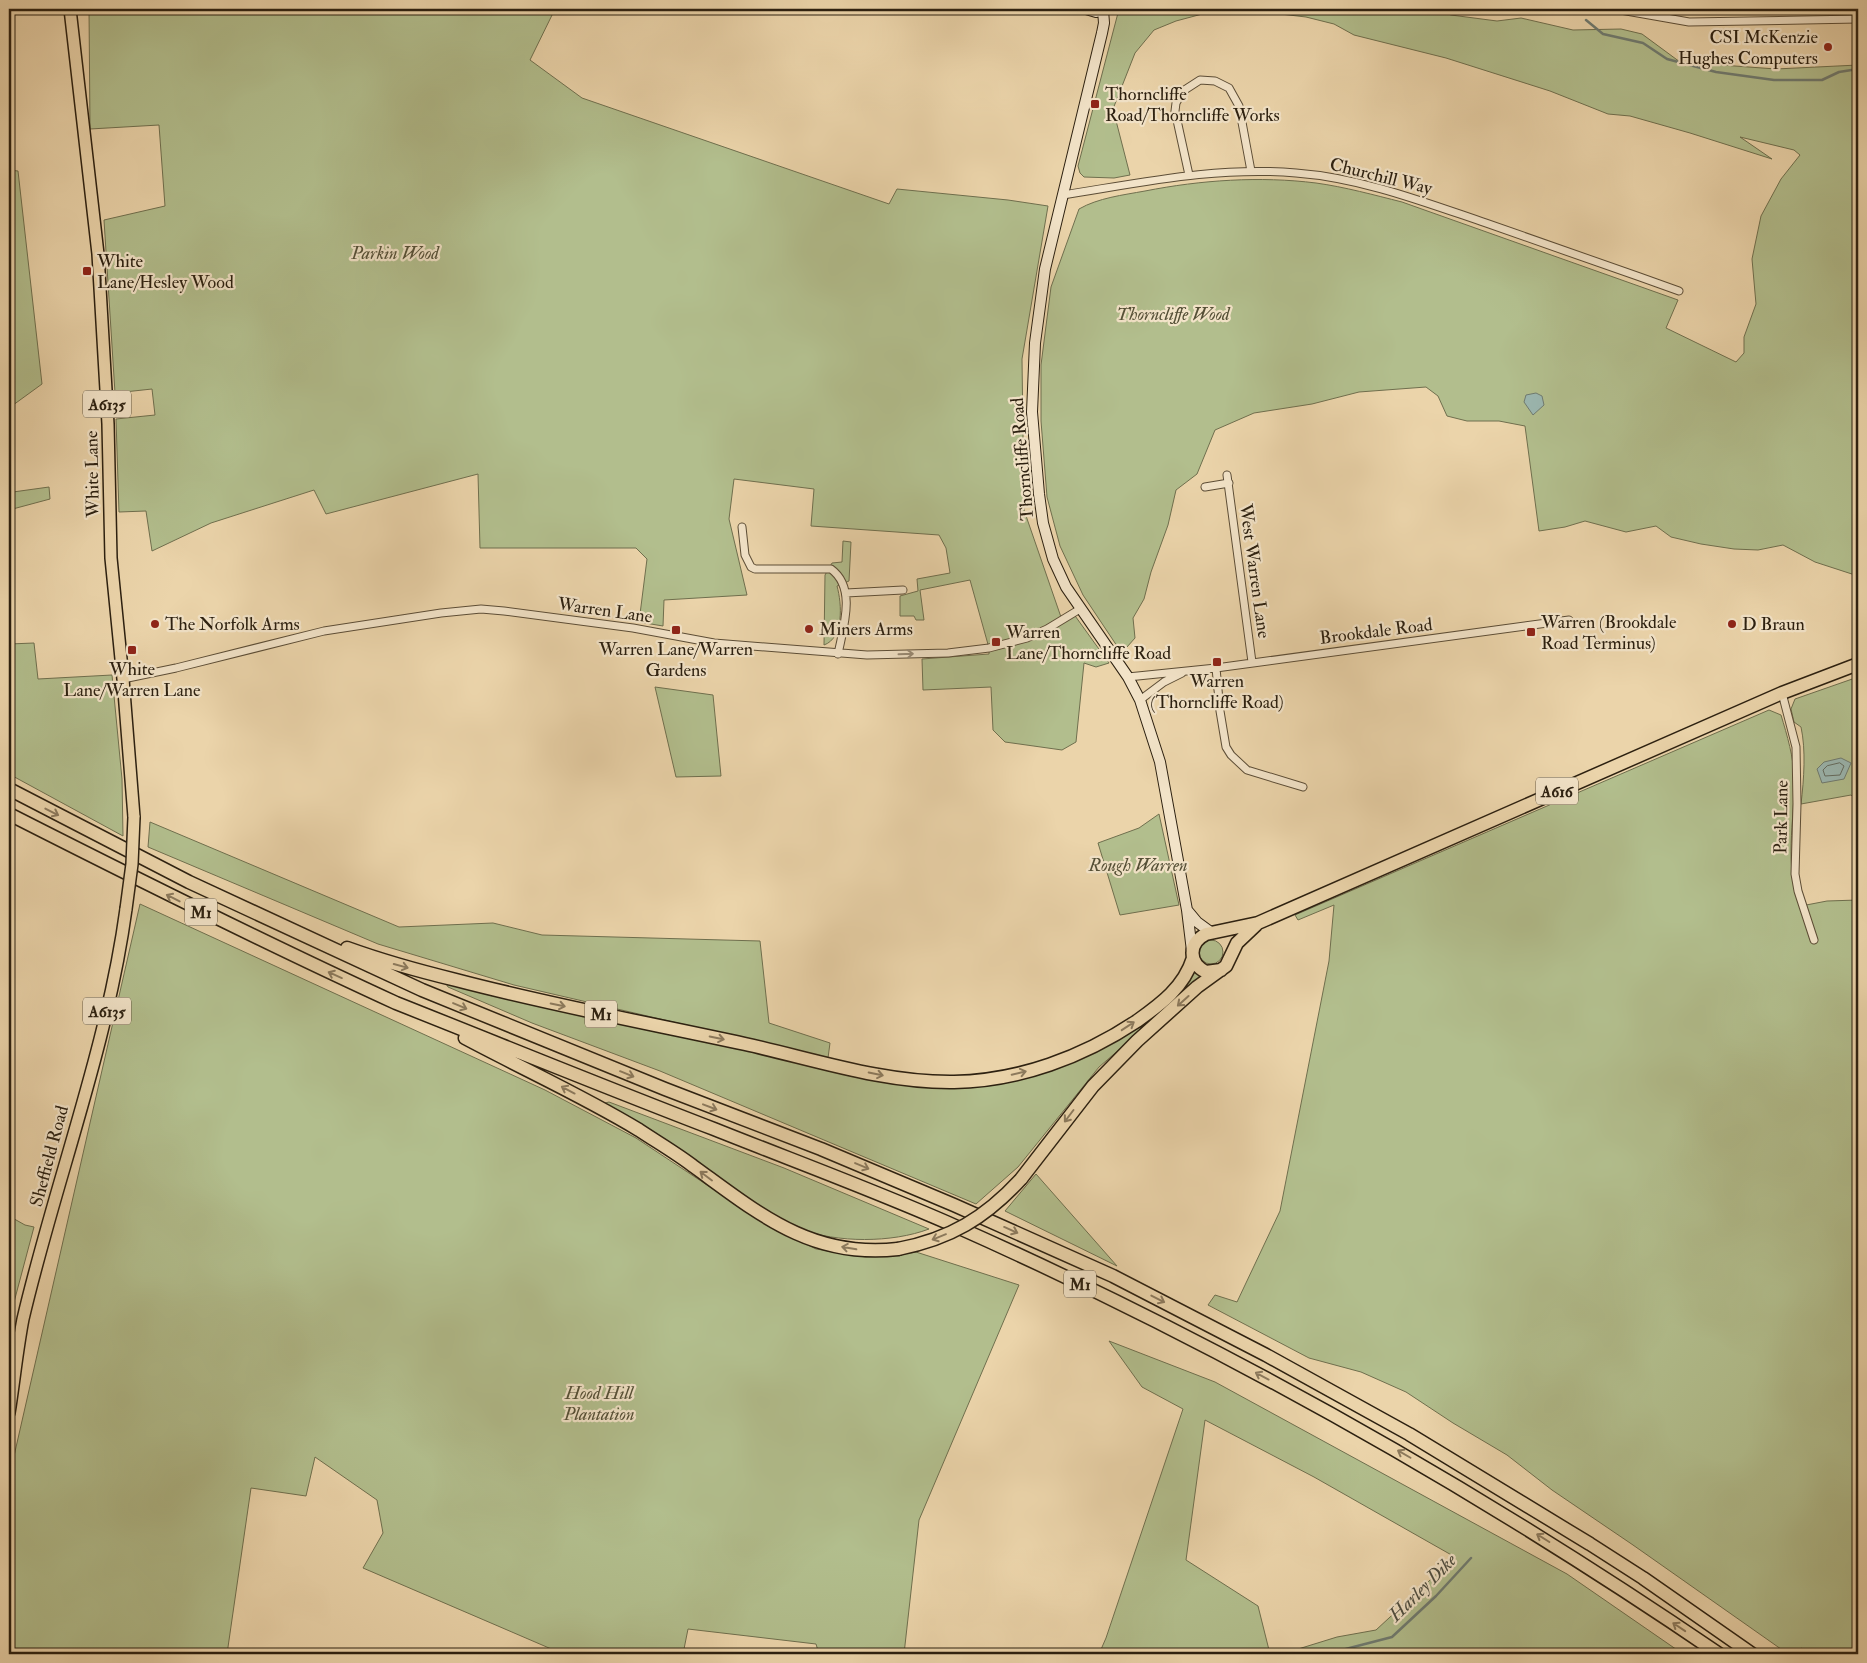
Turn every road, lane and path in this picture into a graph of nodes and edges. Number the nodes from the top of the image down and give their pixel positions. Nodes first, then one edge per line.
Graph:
1 (70, 9) edge
2 (1086, 9) edge
3 (1104, 9) edge
4 (1615, 9) edge
5 (1662, 9) edge
6 (1661, 17) junction
7 (1858, 19) edge
8 (1251, 171) junction
9 (1189, 175) junction
10 (1063, 195) junction
11 (1680, 292) dead end
12 (1227, 475) dead end
13 (1229, 483) junction
14 (1205, 487) dead end
15 (742, 527) dead end
16 (903, 590) dead end
17 (846, 593) junction
18 (1080, 609) junction
19 (1569, 620) dead end
20 (838, 654) junction
21 (1252, 662) junction
22 (1858, 664) edge
23 (1216, 668) junction
24 (1187, 671) junction
25 (1128, 677) junction
26 (123, 679) junction
27 (1782, 693) junction
28 (1140, 700) junction
29 (1303, 788) dead end
30 (9, 789) edge
31 (9, 814) edge
32 (240, 906) junction
33 (126, 909) joint
34 (1187, 910) junction
35 (1258, 923) junction
36 (1213, 933) junction
37 (1814, 940) dead end
38 (1231, 953) junction
39 (1192, 955) junction
40 (1221, 970) junction
41 (396, 1003) junction
42 (9, 1413) edge
43 (1719, 1654) edge
44 (1752, 1654) edge

1 - 26 main road, White Lane / A6135
2 - 3 street
3 - 10 street, Thorncliffe Road
4 - 6 street
5 - 6 street
6 - 7 street
8 - 9 street, Churchill Way
8 - 9 street
8 - 11 street, Churchill Way
9 - 10 street, Churchill Way
10 - 18 street, Thorncliffe Road
12 - 13 street, West Warren Lane
13 - 14 street, West Warren Lane
13 - 21 street, West Warren Lane
15 - 17 street
16 - 17 street
17 - 20 street
20 -> 18 street, Warren Lane
18 - 25 street, Thorncliffe Road
19 - 21 street, Brookdale Road
20 - 26 street, Warren Lane
21 - 23 street, Brookdale Road
22 - 27 highway, A616
23 - 24 street, Brookdale Road
23 - 29 street
24 - 25 street, Brookdale Road
24 - 28 street, Brookdale Road
25 - 28 street, Thorncliffe Road
26 - 33 main road, White Lane / A6135, bridge
27 - 35 highway, A616
27 - 37 street, Park Lane
28 - 34 street, Thorncliffe Road
30 -> 32 highway, M1
41 -> 31 highway, M1
32 -> 39 highway, M1
32 -> 44 highway, M1
33 - 42 main road, Sheffield Road / A6135
34 - 36 street
34 - 39 street, Thorncliffe Road
35 - 36 highway, A616
35 - 38 highway, A616
36 - 38 highway
36 - 39 highway, A616
38 - 40 highway, A616
39 - 40 highway
40 -> 41 highway, M1, bridge
43 -> 41 highway, M1

